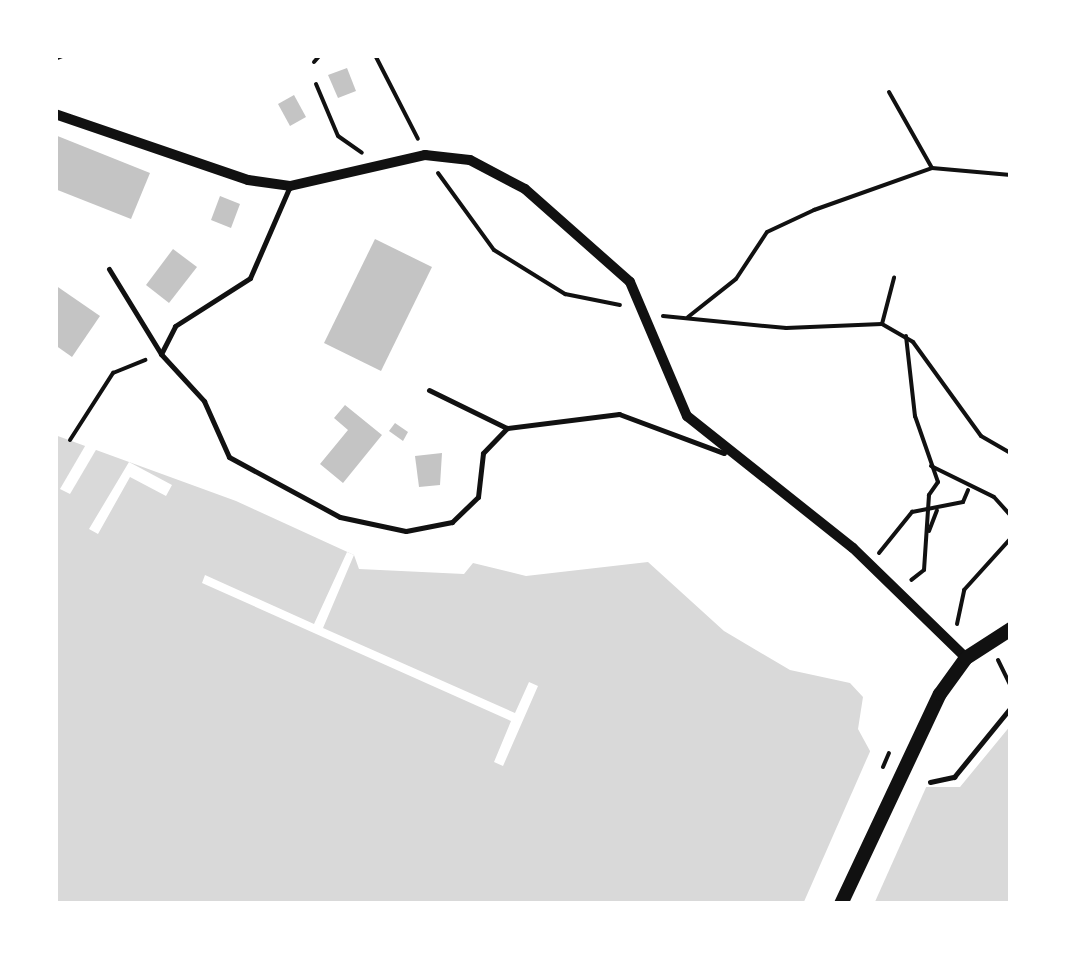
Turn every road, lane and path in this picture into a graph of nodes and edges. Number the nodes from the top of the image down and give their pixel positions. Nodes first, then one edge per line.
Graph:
1 (65, 55) edge
2 (320, 55) edge
3 (375, 55) edge
4 (55, 59) edge
5 (314, 62) dead end
6 (316, 84) dead end
7 (889, 92) dead end
8 (55, 114) edge
9 (425, 155) junction
10 (378, 164) junction
11 (932, 168) junction
12 (1011, 175) edge
13 (290, 186) junction
14 (110, 269) dead end
15 (894, 278) dead end
16 (646, 311) junction
17 (686, 318) junction
18 (882, 324) junction
19 (906, 336) junction
20 (161, 354) junction
21 (429, 390) dead end
22 (507, 428) junction
23 (70, 440) dead end
24 (724, 453) junction
25 (1011, 453) edge
26 (931, 466) junction
27 (968, 490) junction
28 (937, 508) junction
29 (928, 509) junction
30 (1011, 516) edge
31 (929, 531) junction
32 (1011, 538) edge
33 (870, 564) junction
34 (899, 591) junction
35 (1011, 629) edge
36 (951, 643) junction
37 (966, 658) junction
38 (1000, 664) dead end
39 (1011, 687) edge
40 (1011, 707) edge
41 (930, 782) dead end
42 (841, 904) edge

1 - 4 path
2 - 5 path
3 - 9 path
6 - 10 path
7 - 11 path
8 - 13 street
9 - 10 street
9 - 16 street
9 - 16 path
10 - 13 street
11 - 12 path
11 - 17 path
13 - 20 lane
14 - 20 lane
15 - 18 path
16 - 17 path
16 - 24 street
17 - 18 path
18 - 19 path
19 - 25 path
19 - 26 path
20 - 22 lane
20 - 23 path
21 - 22 lane
22 - 24 lane
24 - 33 street
26 - 27 path
26 - 29 path
27 - 28 path
27 - 30 path
28 - 29 path
28 - 31 path
29 - 31 path
29 - 33 path
31 - 34 path
32 - 36 path
33 - 34 street
34 - 36 street
35 - 37 street
36 - 37 street
37 - 42 street
38 - 39 path
40 - 41 lane

